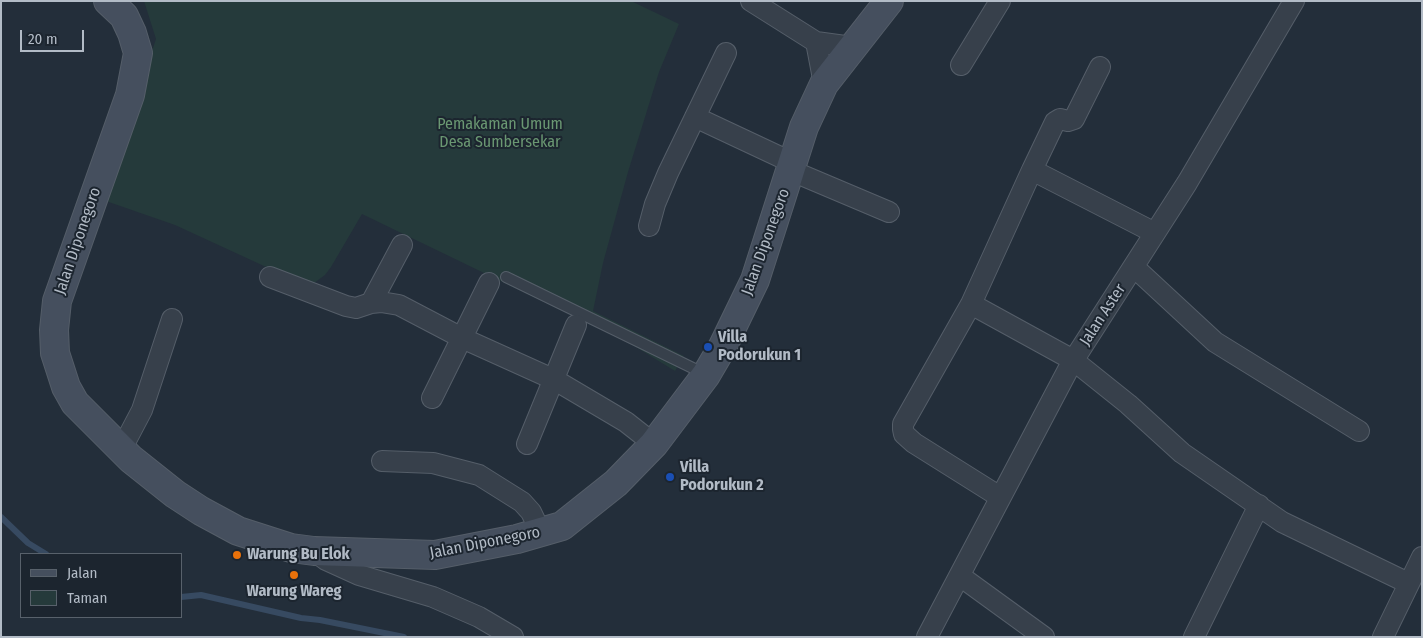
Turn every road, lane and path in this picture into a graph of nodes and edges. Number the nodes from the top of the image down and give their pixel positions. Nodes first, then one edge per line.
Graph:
1 (108, 1) edge
2 (751, 1) edge
3 (889, 1) edge
4 (1000, 1) edge
5 (1294, 1) edge
6 (816, 42) junction
7 (856, 44) junction
8 (726, 53) dead end
9 (961, 65) dead end
10 (1100, 67) dead end
11 (824, 84) junction
12 (695, 117) junction
13 (793, 167) junction
14 (1032, 170) junction
15 (889, 212) dead end
16 (650, 226) dead end
17 (1155, 233) junction
18 (402, 245) dead end
19 (1134, 267) junction
20 (270, 277) dead end
21 (497, 280) joint
22 (371, 302) junction
23 (972, 304) junction
24 (172, 319) dead end
25 (576, 325) dead end
26 (462, 338) junction
27 (1074, 360) junction
28 (706, 375) junction
29 (555, 380) junction
30 (432, 398) dead end
31 (1359, 431) dead end
32 (527, 444) dead end
33 (654, 444) junction
34 (121, 450) junction
35 (382, 461) dead end
36 (1000, 497) junction
37 (1259, 505) junction
38 (541, 533) junction
39 (314, 551) junction
40 (1422, 557) edge
41 (960, 576) junction
42 (1408, 583) junction
43 (513, 637) edge
44 (927, 637) edge
45 (1044, 637) edge
46 (1194, 637) edge
47 (1383, 637) edge

1 - 34 main road, Jalan Diponegoro
2 - 6 street
3 - 7 main road, Jalan Diponegoro
4 - 9 street
5 - 17 street, Jalan Aster
6 - 7 street
6 - 11 street
7 - 11 main road, Jalan Diponegoro
8 - 12 street
10 - 14 street
11 - 13 main road, Jalan Diponegoro
12 - 13 street
12 - 16 street
13 - 15 street
13 - 28 main road, Jalan Diponegoro
14 - 17 street
14 - 23 street
17 - 19 street, Jalan Aster
18 - 22 street
19 - 27 street, Jalan Aster
19 - 31 street
20 - 22 street
21 - 26 street
21 - 28 lane
22 - 26 street
23 - 27 street
23 - 36 street
24 - 34 street
25 - 29 street
26 - 29 street
26 - 30 street
27 - 36 street, Jalan Aster
27 - 37 street
28 - 33 main road, Jalan Diponegoro
29 - 32 street
29 - 33 street
33 - 38 main road, Jalan Diponegoro
34 - 39 main road, Jalan Diponegoro
35 - 38 street
36 - 41 street, Jalan Aster
37 - 42 street
37 - 46 street
38 - 39 main road, Jalan Diponegoro
39 - 43 street
40 - 42 street
41 - 44 street, Jalan Aster
41 - 45 street
42 - 47 street

